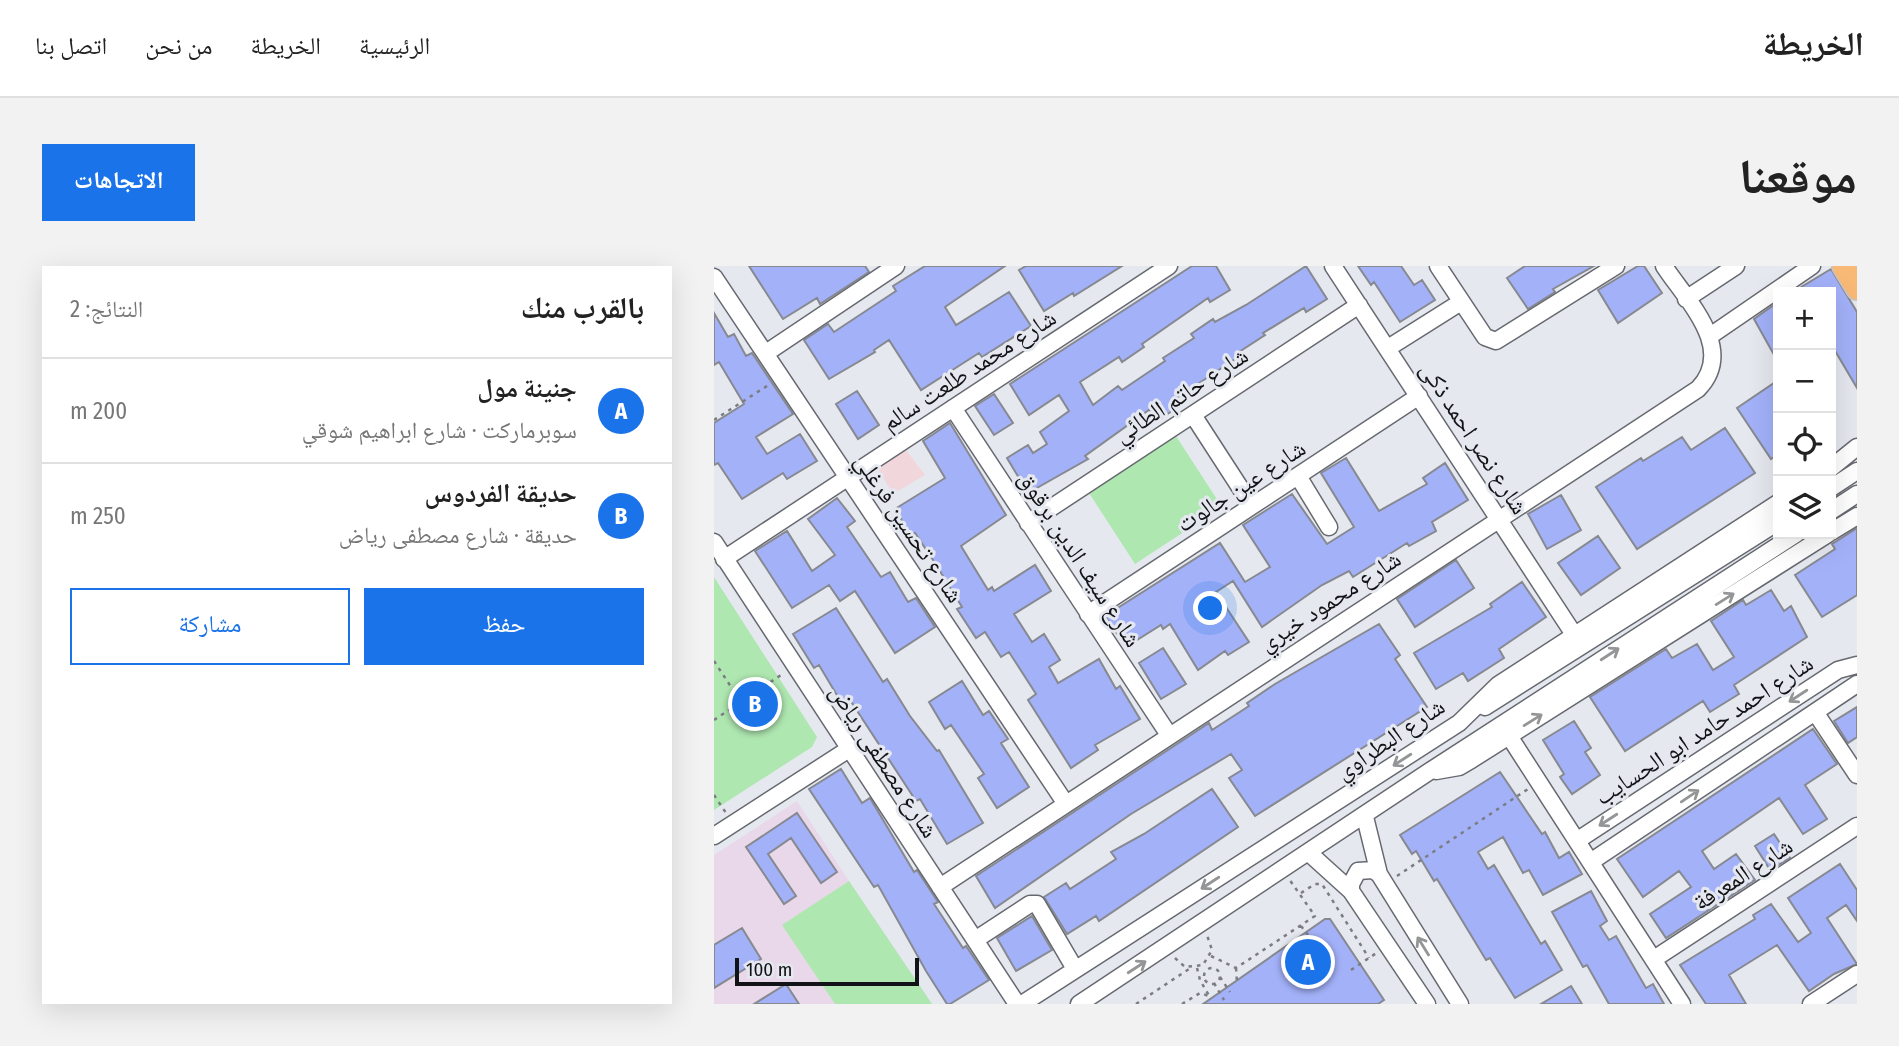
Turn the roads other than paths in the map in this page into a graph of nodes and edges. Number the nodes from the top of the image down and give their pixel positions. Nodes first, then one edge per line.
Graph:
1 (897, 266) edge
2 (1169, 266) edge
3 (1334, 266) edge
4 (1438, 266) edge
5 (1616, 266) edge
6 (1664, 266) edge
7 (1736, 266) edge
8 (1812, 266) edge
9 (1843, 266) edge
10 (714, 277) edge
11 (1857, 289) edge
12 (1686, 299) junction
13 (1461, 302) junction
14 (1359, 305) junction
15 (1710, 336) junction
16 (1388, 348) junction
17 (766, 353) junction
18 (1419, 396) junction
19 (953, 408) junction
20 (1193, 415) junction
21 (1857, 447) edge
22 (1836, 464) edge
23 (1857, 471) edge
24 (1298, 476) junction
25 (848, 477) junction
26 (1836, 485) edge
27 (1857, 494) edge
28 (1252, 506) junction
29 (1773, 506) edge
30 (1836, 508) edge
31 (1857, 516) edge
32 (1499, 518) junction
33 (1028, 523) junction
34 (1773, 525) edge
35 (1329, 527) dead end
36 (1836, 529) edge
37 (1788, 539) edge
38 (1821, 539) edge
39 (714, 542) edge
40 (724, 558) junction
41 (1088, 614) junction
42 (1575, 636) junction
43 (1857, 665) edge
44 (1857, 684) edge
45 (1815, 712) junction
46 (1459, 723) junction
47 (1169, 735) junction
48 (1509, 736) junction
49 (849, 749) junction
50 (1430, 771) junction
51 (1857, 775) edge
52 (1066, 804) junction
53 (1365, 817) junction
54 (1857, 826) edge
55 (714, 836) edge
56 (1578, 840) junction
57 (1309, 853) junction
58 (1592, 861) junction
59 (1382, 879) junction
60 (940, 887) junction
61 (1351, 891) junction
62 (975, 940) junction
63 (1654, 959) junction
64 (1075, 969) junction
65 (1857, 974) edge
66 (1423, 1003) edge
67 (1020, 1004) edge
68 (1079, 1004) edge
69 (1460, 1004) edge
70 (1682, 1004) edge
71 (1811, 1004) edge

1 - 17 street
2 - 19 street, شارع محمد طلعت سالم
3 - 14 street, شارع نصر احمد ذكى
4 - 13 street
5 - 13 street
6 - 12 street
7 - 12 street
8 - 15 street
9 - 11 main road
10 - 17 street, شارع تحسين فرغلي
12 - 15 street
13 - 16 street
14 - 16 street, شارع نصر احمد ذكى
14 - 20 street, شارع حاتم الطائي
15 - 32 street, شارع محمود خيري
16 - 18 street, شارع نصر احمد ذكى
17 - 25 street, شارع تحسين فرغلي
18 - 24 street, شارع عين جالوت
18 - 32 street, شارع نصر احمد ذكى
19 - 25 street, شارع محمد طلعت سالم
19 - 33 street, شارع سيف الدين برقوق
20 - 28 street
20 - 33 street, شارع حاتم الطائي
21 - 22 street
23 - 26 street
24 - 28 street, شارع عين جالوت
24 - 35 street
25 - 40 street, شارع محمد طلعت سالم
25 - 52 street, شارع تحسين فرغلي
27 - 30 street
28 - 41 street, شارع عين جالوت
29 - 42 street, شارع البطراوي
31 - 36 street, شارع البطراوي
32 - 42 street, شارع نصر احمد ذكى
32 - 47 street, شارع محمود خيري
33 - 41 street, شارع سيف الدين برقوق
34 - 46 street
50 -> 37 street
48 -> 38 street, شارع البطراوي
39 - 40 street, شارع مصطفى رياض
40 - 49 street, شارع مصطفى رياض
41 - 47 street, شارع سيف الدين برقوق
42 - 46 street, شارع البطراوي
43 -> 56 street, شارع احمد حامد ابو الحسايب
44 - 45 street, شارع احمد حامد ابو الحسايب
45 - 51 street
58 -> 45 street, شارع احمد حامد ابو الحسايب
46 -> 64 street, شارع البطراوي
47 - 52 street, شارع محمود خيري
48 - 50 street, شارع البطراوي
48 - 56 street
49 - 55 street
49 - 60 street, شارع مصطفى رياض
50 - 53 street, شارع البطراوي
52 - 60 street, شارع محمود خيري
53 - 57 street, شارع البطراوي
53 - 59 street
54 - 63 street, شارع المعرفة
56 - 58 street
57 - 61 street
68 -> 57 street, شارع البطراوي
58 - 63 street
59 - 61 street
69 -> 59 street
60 - 62 street, شارع مصطفى رياض
61 - 66 street
62 - 64 street
62 - 67 street, شارع مصطفى رياض
63 - 70 street
64 - 67 street, شارع البطراوي
65 - 71 street

